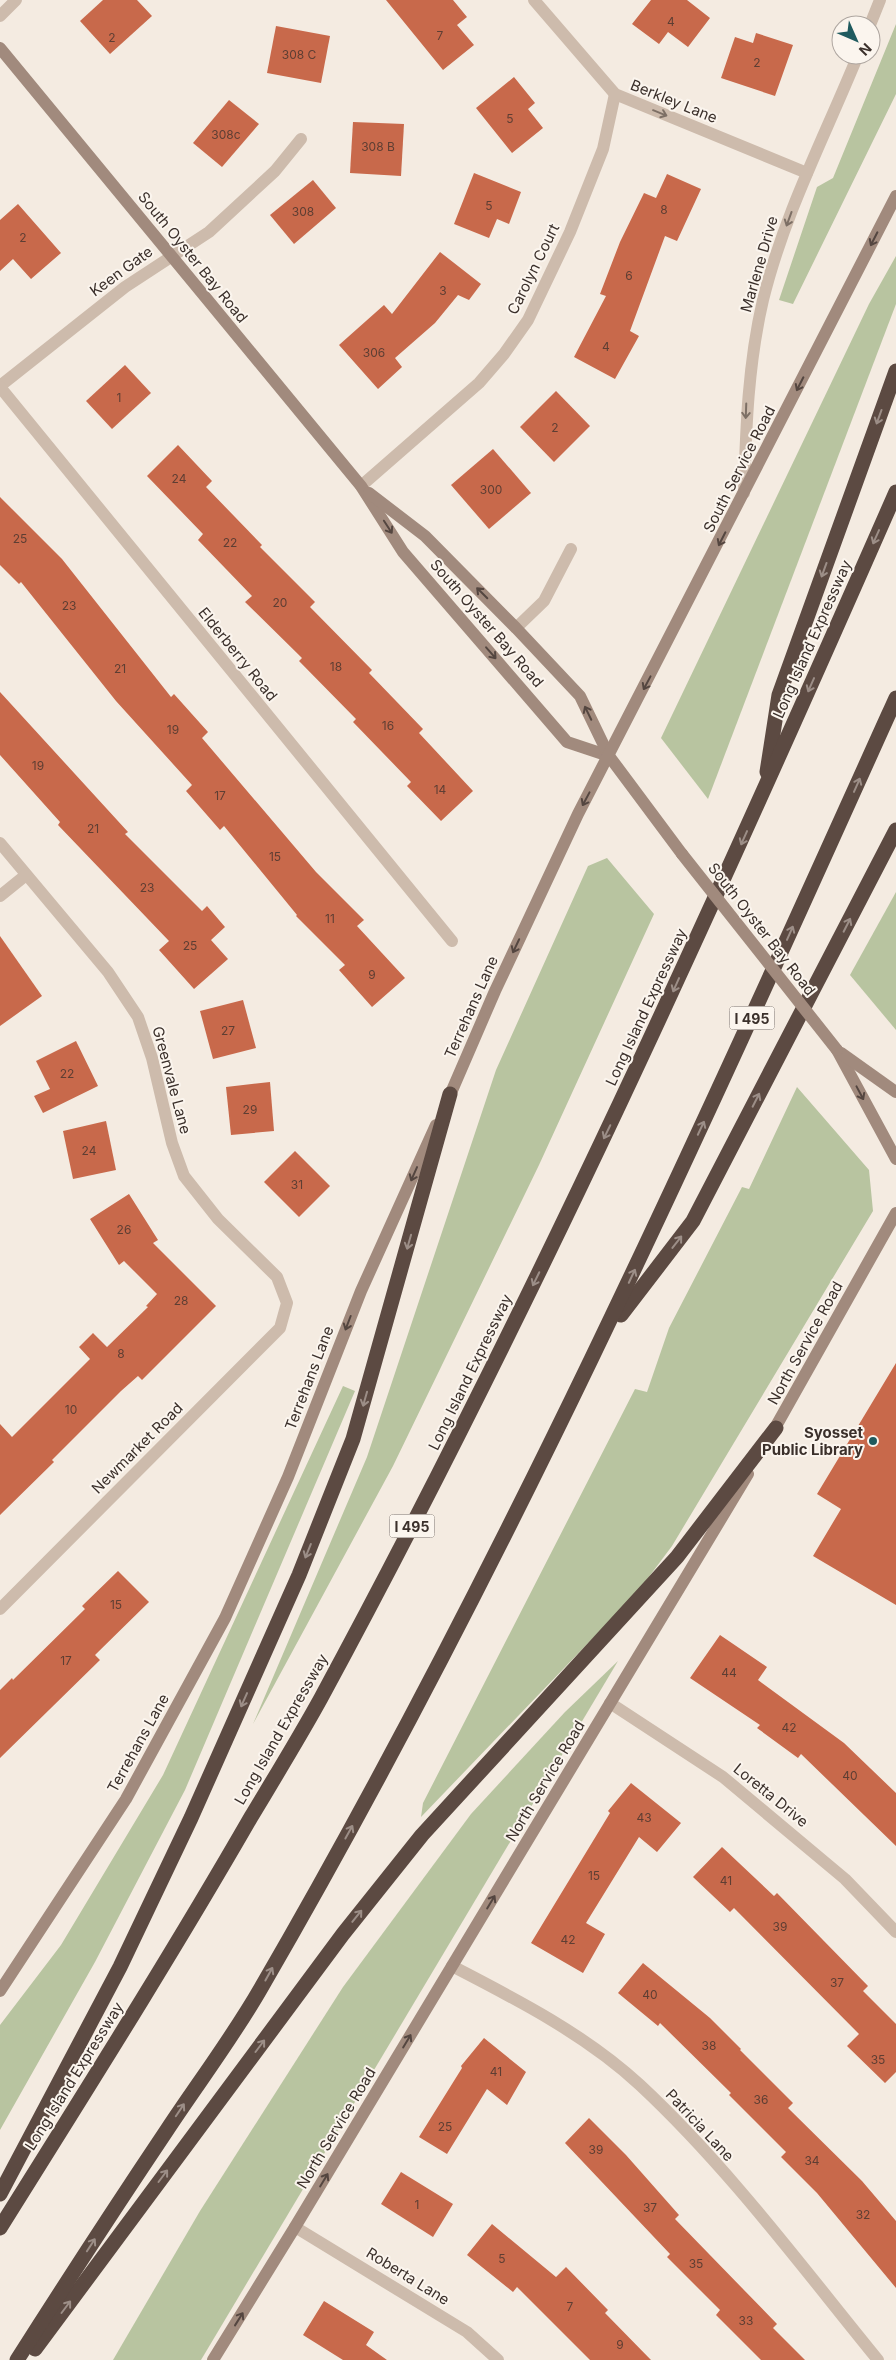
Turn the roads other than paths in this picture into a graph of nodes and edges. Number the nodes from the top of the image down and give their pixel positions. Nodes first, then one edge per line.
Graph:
1 (16, 0) edge
2 (534, 0) edge
3 (880, 0) edge
4 (874, 15) edge
5 (0, 16) edge
6 (0, 48) edge
7 (854, 65) edge
8 (615, 94) junction
9 (301, 139) dead end
10 (807, 173) junction
11 (896, 196) edge
12 (173, 255) junction
13 (896, 371) edge
14 (0, 386) edge
15 (361, 486) junction
16 (896, 492) edge
17 (744, 495) junction
18 (571, 549) dead end
19 (516, 628) junction
20 (896, 698) edge
21 (609, 756) junction
22 (764, 793) junction
23 (896, 830) edge
24 (0, 843) edge
25 (26, 875) junction
26 (0, 896) edge
27 (452, 941) dead end
28 (837, 1050) junction
29 (896, 1092) edge
30 (450, 1094) junction
31 (896, 1159) edge
32 (896, 1213) edge
33 (287, 1304) joint
34 (604, 1336) junction
35 (776, 1428) junction
36 (0, 1609) edge
37 (610, 1703) junction
38 (896, 1932) edge
39 (452, 1966) junction
40 (0, 1991) edge
41 (0, 2194) edge
42 (296, 2227) junction
43 (0, 2228) edge
44 (17, 2360) edge
45 (27, 2360) edge
46 (213, 2360) edge
47 (498, 2360) edge
48 (878, 2360) edge

1 - 5 street
2 - 8 street, Berkley Lane
3 - 4 street
6 - 12 main road, South Oyster Bay Road
7 - 10 street, Marlene Drive
8 -> 10 street, Berkley Lane
8 - 15 street, Carolyn Court
9 - 12 street, Keen Gate
10 -> 17 street, Marlene Drive
11 -> 17 main road, South Service Road
12 - 14 street, Keen Gate
12 - 15 main road, South Oyster Bay Road
13 -> 22 highway
14 - 27 street, Elderberry Road
19 -> 15 main road, South Oyster Bay Road
15 -> 21 main road, South Oyster Bay Road
16 -> 22 highway, Long Island Expressway / I 495
17 -> 21 main road, South Service Road
18 - 19 street
21 -> 19 main road, South Oyster Bay Road
34 -> 20 highway, I 495
21 - 28 main road, South Oyster Bay Road, bridge
21 -> 30 main road, Terrehans Lane
22 -> 43 highway, Long Island Expressway / I 495
34 -> 23 highway
24 - 25 street, Greenvale Lane
25 - 26 street
25 - 33 street, Greenvale Lane
28 - 29 main road, South Oyster Bay Road
28 -> 31 main road, South Oyster Bay Road
30 -> 40 main road, Terrehans Lane
30 -> 41 highway
32 - 35 main road, North Service Road
33 - 36 street, Newmarket Road
44 -> 34 highway, I 495
35 - 37 main road, North Service Road
45 -> 35 highway
37 - 38 street, Loretta Drive
39 -> 37 main road, North Service Road
42 -> 39 main road, North Service Road
39 - 48 street, Patricia Lane
46 -> 42 main road, North Service Road
42 - 47 street, Roberta Lane

